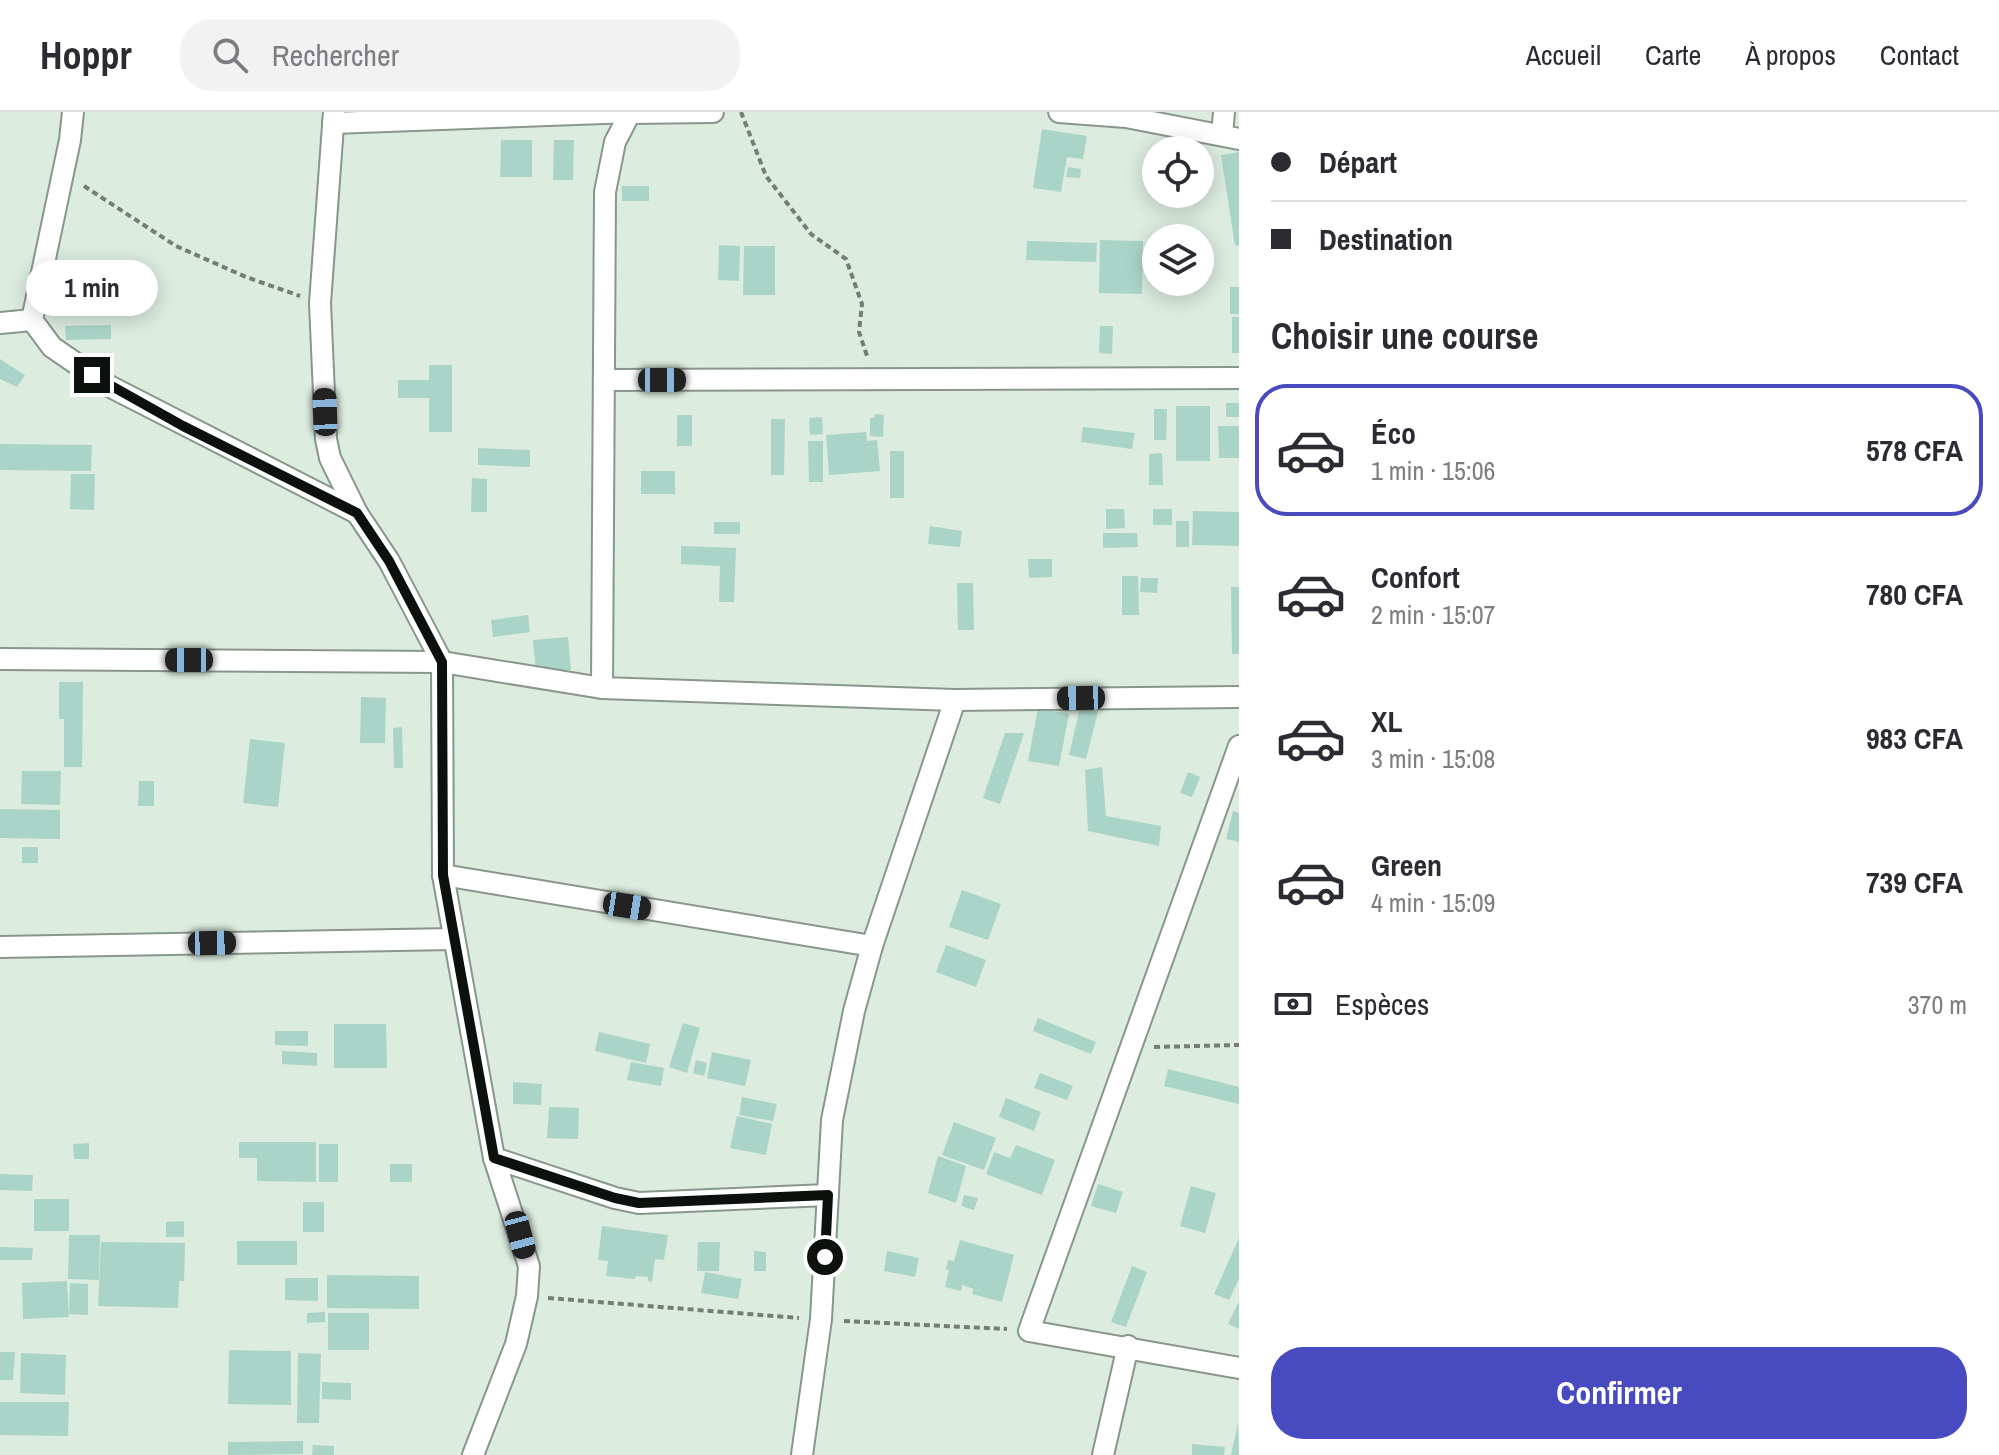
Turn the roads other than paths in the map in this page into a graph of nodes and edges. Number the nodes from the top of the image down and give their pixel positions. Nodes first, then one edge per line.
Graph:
1 (73, 112) edge
2 (713, 112) edge
3 (1059, 112) edge
4 (1224, 112) edge
5 (631, 113) edge
6 (334, 118) edge
7 (1230, 137) edge
8 (32, 320) junction
9 (0, 323) edge
10 (1239, 378) edge
11 (604, 380) junction
12 (357, 513) junction
13 (0, 659) edge
14 (442, 662) junction
15 (602, 688) junction
16 (1239, 697) edge
17 (955, 700) junction
18 (1239, 746) edge
19 (443, 875) junction
20 (454, 939) junction
21 (872, 946) junction
22 (0, 947) edge
23 (494, 1158) junction
24 (828, 1195) junction
25 (1128, 1346) junction
26 (1239, 1368) edge
27 (473, 1455) edge
28 (802, 1455) edge
29 (1103, 1455) edge

1 - 8 street
2 - 5 street
3 - 7 street
4 - 7 street
5 - 6 street
5 - 11 street
6 - 12 street
8 - 9 street
8 - 12 street
10 - 11 street
11 - 15 street
12 - 14 street
13 - 14 street
14 - 15 street
14 - 19 street
15 - 17 street
16 - 17 street
17 - 21 street
18 - 25 street
19 - 20 street
19 - 21 street
20 - 22 street
20 - 23 street
21 - 24 street
23 - 24 street
23 - 27 street
24 - 28 street
25 - 26 street
25 - 29 street

